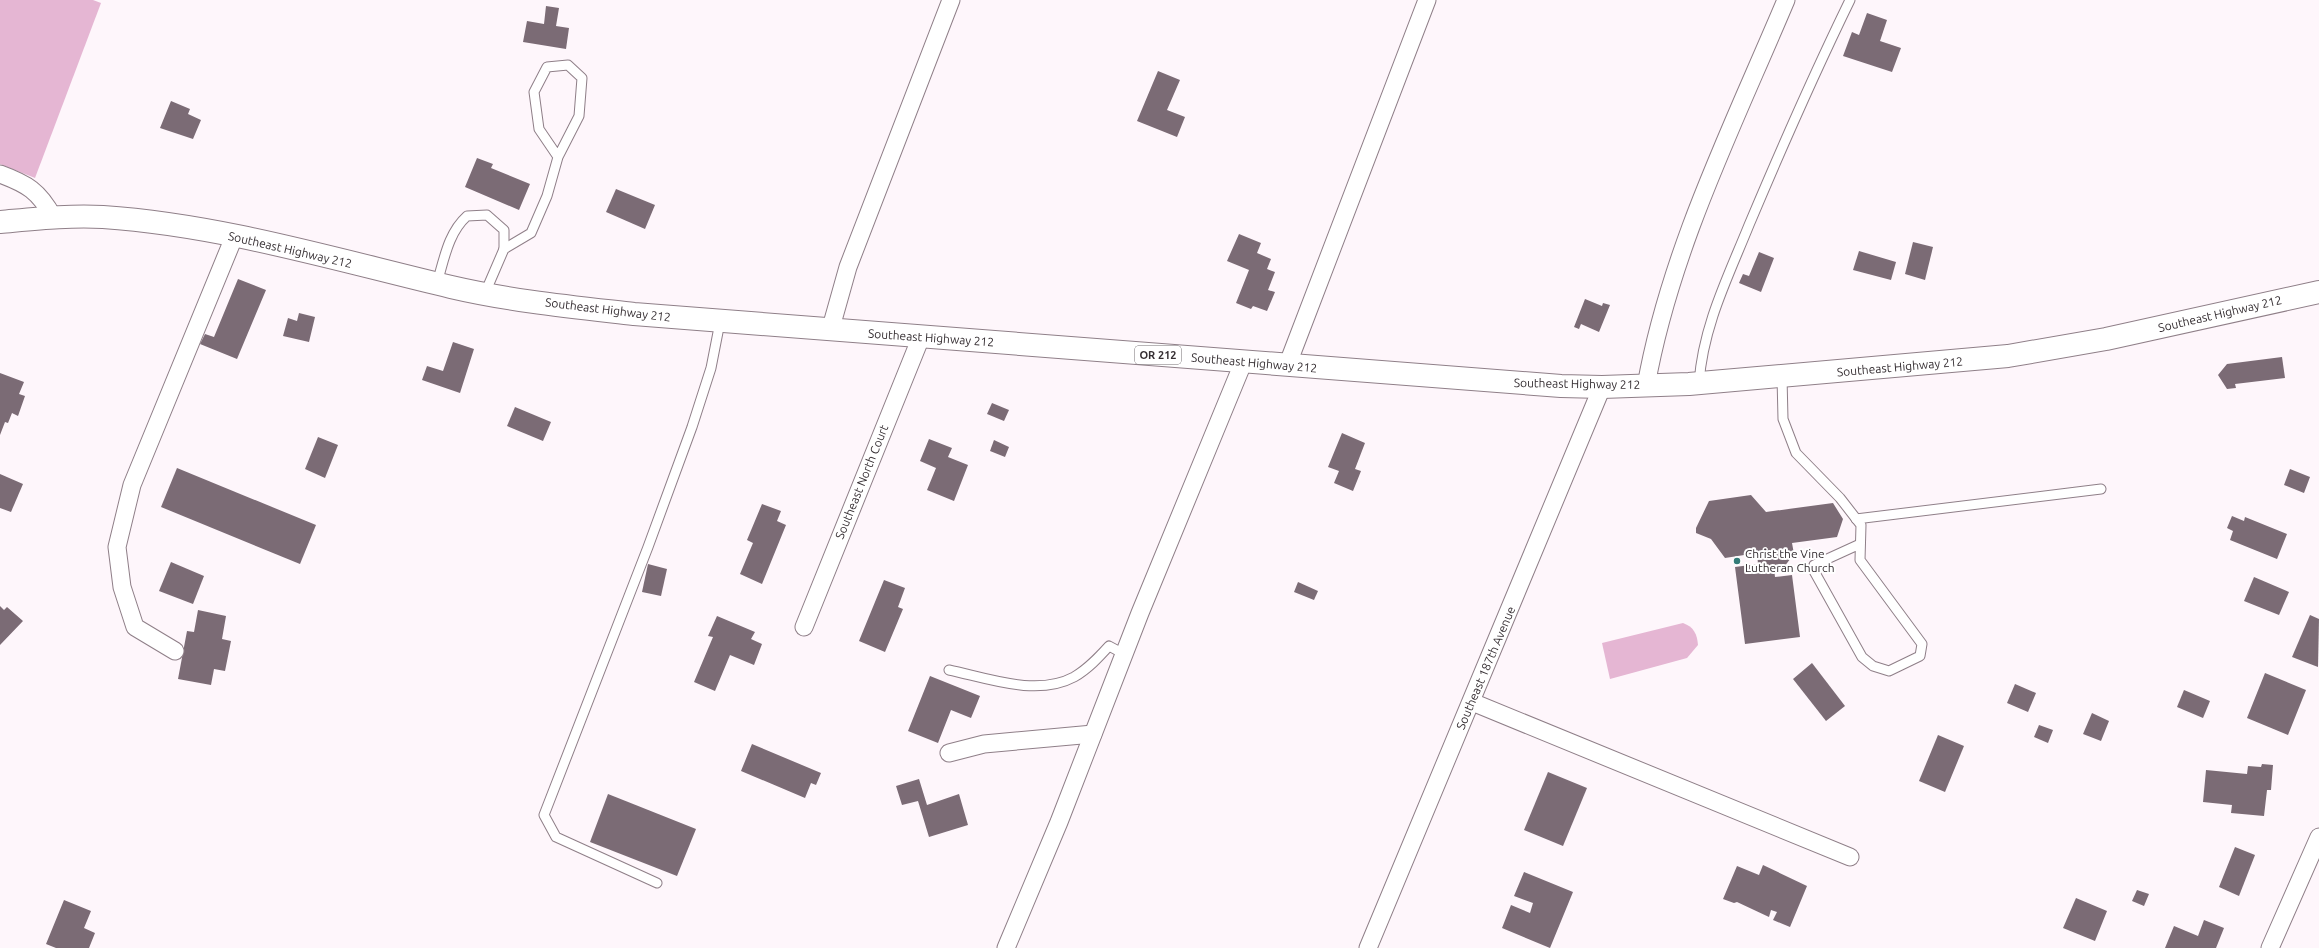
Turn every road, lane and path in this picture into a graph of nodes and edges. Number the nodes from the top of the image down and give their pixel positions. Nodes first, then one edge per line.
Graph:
1 (951, 0) edge
2 (1427, 0) edge
3 (1786, 0) edge
4 (1850, 0) edge
5 (558, 157) junction
6 (0, 174) edge
7 (53, 217) junction
8 (0, 222) edge
9 (234, 237) junction
10 (504, 249) junction
11 (438, 284) junction
12 (2319, 292) edge
13 (484, 293) junction
14 (720, 322) junction
15 (830, 330) junction
16 (921, 337) junction
17 (1243, 363) junction
18 (1287, 366) junction
19 (1782, 377) junction
20 (1699, 383) junction
21 (1646, 386) junction
22 (1602, 387) junction
23 (2102, 489) dead end
24 (1856, 519) junction
25 (1860, 544) junction
26 (804, 627) dead end
27 (175, 651) dead end
28 (1124, 654) junction
29 (949, 670) dead end
30 (1472, 702) junction
31 (1093, 734) junction
32 (949, 753) dead end
33 (2319, 836) edge
34 (1850, 857) dead end
35 (657, 883) dead end
36 (1006, 948) edge
37 (1368, 948) edge
38 (2270, 948) edge

1 - 15 street
2 - 18 street
3 - 21 street
4 - 20 lane
5 - 5 lane
5 - 10 lane
6 - 7 street
7 - 8 highway, Southeast Highway 212 / OR 212
7 - 9 highway, Southeast Highway 212 / OR 212
9 - 11 highway, Southeast Highway 212 / OR 212
9 - 27 street
10 - 11 lane
10 - 13 lane
11 - 13 highway, Southeast Highway 212 / OR 212
12 - 19 highway, Southeast Highway 212 / OR 212
13 - 14 highway, Southeast Highway 212 / OR 212
14 - 15 highway, Southeast Highway 212 / OR 212
14 - 35 lane
15 - 16 highway, Southeast Highway 212 / OR 212
16 - 17 highway, Southeast Highway 212 / OR 212
16 - 26 street, Southeast North Court
17 - 18 highway, Southeast Highway 212 / OR 212
17 - 28 street
18 - 22 highway, Southeast Highway 212 / OR 212
19 - 20 highway, Southeast Highway 212 / OR 212
19 - 24 lane
20 - 21 highway, Southeast Highway 212 / OR 212
21 - 22 highway, Southeast Highway 212 / OR 212
22 - 30 street, Southeast 187th Avenue
23 - 24 lane
24 - 25 lane
25 - 25 lane
28 - 29 lane
28 - 31 street
30 - 34 street
30 - 37 street, Southeast 187th Avenue
31 - 32 street
31 - 36 street
33 - 38 street

